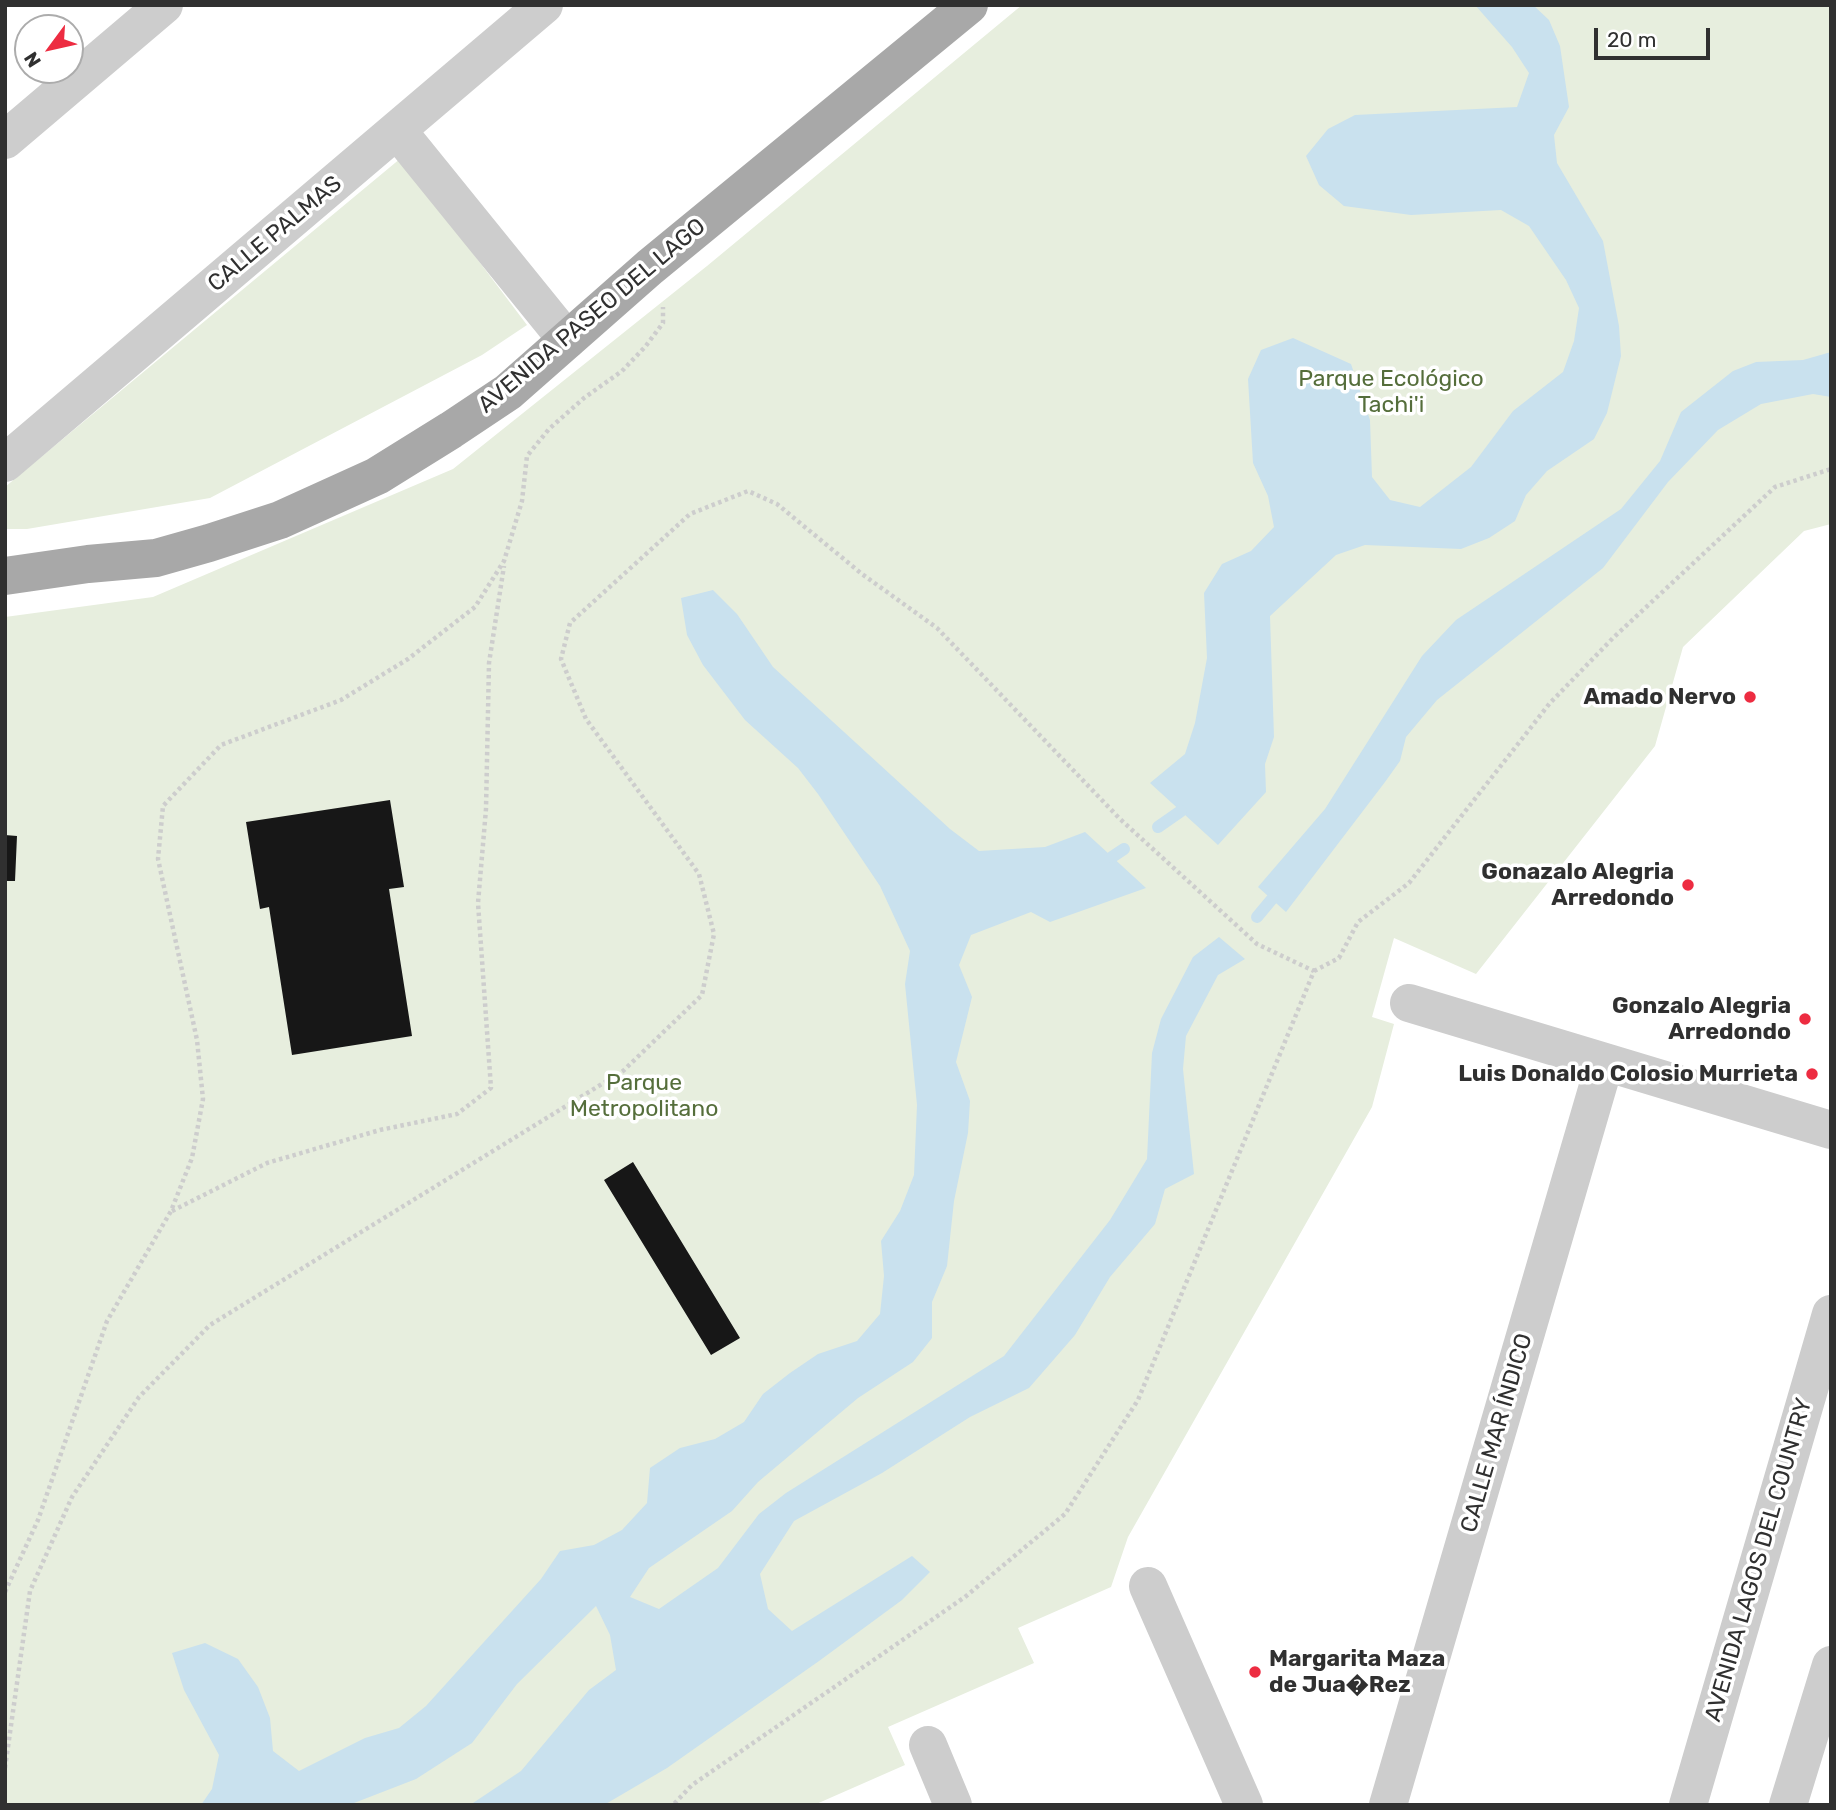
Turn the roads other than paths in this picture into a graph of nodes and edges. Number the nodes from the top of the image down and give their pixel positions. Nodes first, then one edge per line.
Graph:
1 (164, 5) edge
2 (544, 5) edge
3 (969, 5) edge
4 (397, 130) junction
5 (5, 140) edge
6 (567, 340) junction
7 (5, 463) edge
8 (5, 576) edge
9 (1409, 1003) dead end
10 (1605, 1062) junction
11 (1831, 1130) edge
12 (1831, 1314) edge
13 (1148, 1586) dead end
14 (1831, 1665) edge
15 (928, 1745) dead end
16 (953, 1805) edge
17 (1244, 1805) edge
18 (1388, 1805) edge
19 (1688, 1805) edge
20 (1788, 1805) edge

1 - 5 street
2 - 4 street, CALLE PALMAS
3 - 6 main road, AVENIDA PASEO DEL LAGO
4 - 6 street
4 - 7 street, CALLE PALMAS
6 - 8 main road, AVENIDA PASEO DEL LAGO
9 - 10 street
10 - 11 street
10 - 18 street, CALLE MAR ÍNDICO
12 - 19 street, AVENIDA LAGOS DEL COUNTRY
13 - 17 street
14 - 20 street
15 - 16 street

